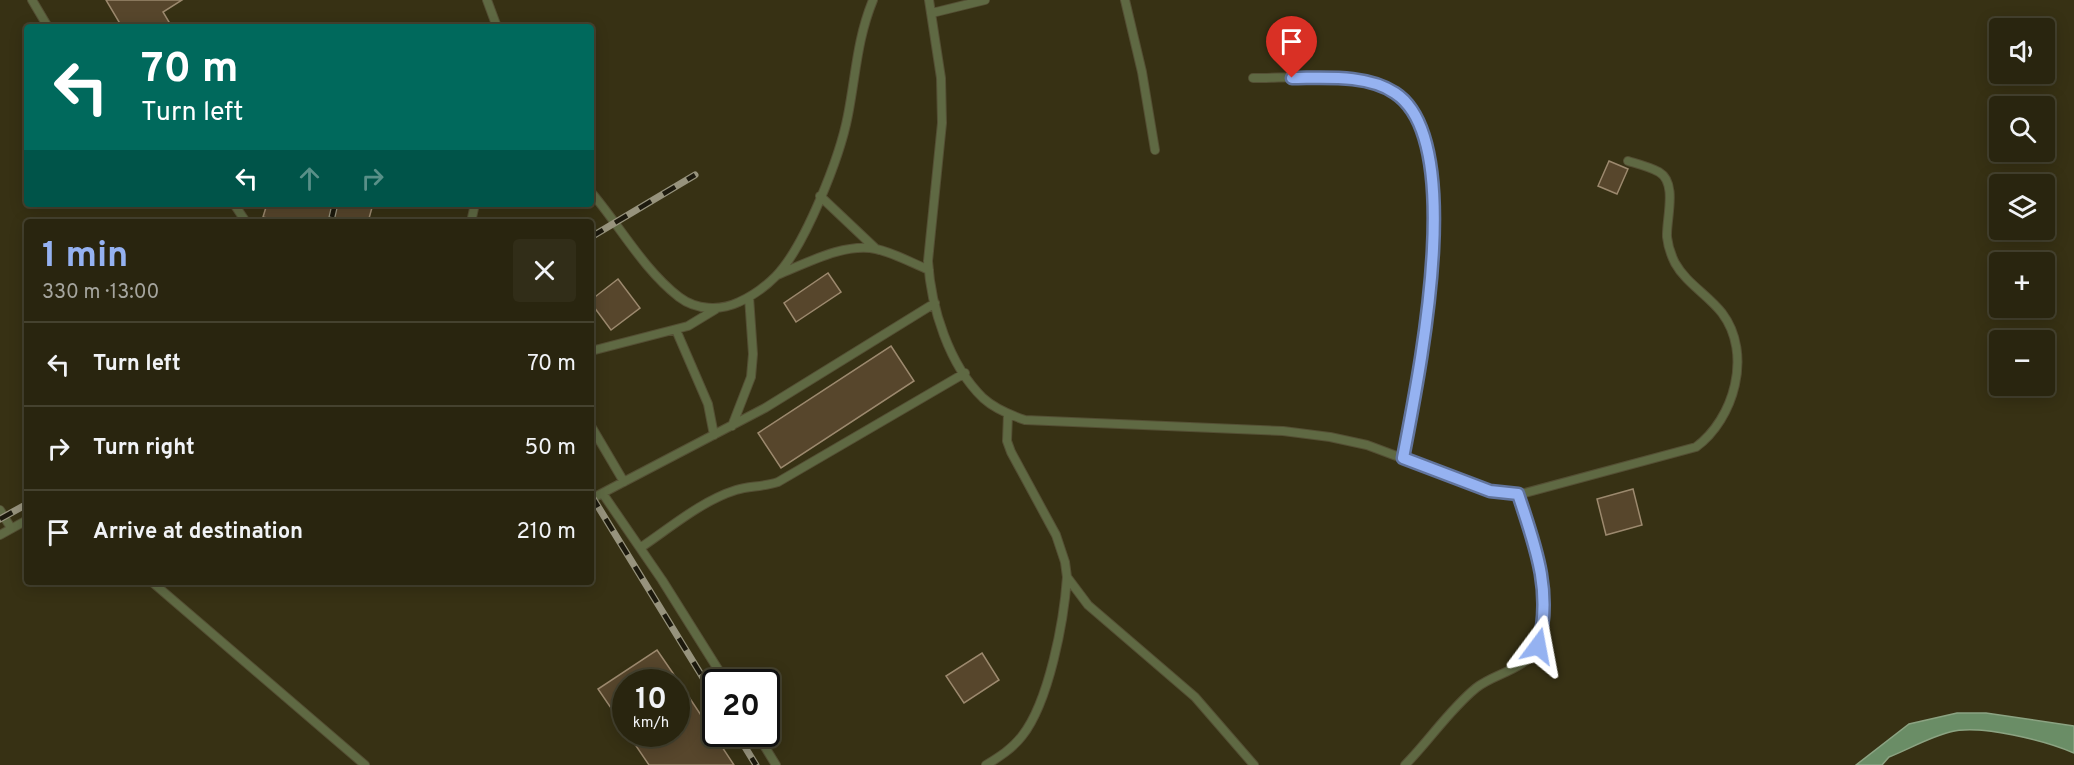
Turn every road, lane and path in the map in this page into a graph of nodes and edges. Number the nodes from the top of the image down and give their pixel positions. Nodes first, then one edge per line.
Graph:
1 (32, 0) edge
2 (487, 0) edge
3 (873, 0) edge
4 (929, 0) edge
5 (985, 0) edge
6 (1125, 0) edge
7 (932, 13) junction
8 (46, 24) edge
9 (496, 24) edge
10 (1253, 78) dead end
11 (1155, 150) dead end
12 (1628, 161) dead end
13 (594, 196) edge
14 (820, 196) junction
15 (474, 207) edge
16 (473, 213) junction
17 (472, 219) edge
18 (477, 219) edge
19 (876, 248) junction
20 (929, 270) junction
21 (777, 275) junction
22 (749, 297) junction
23 (934, 303) junction
24 (716, 308) junction
25 (676, 330) junction
26 (594, 350) edge
27 (965, 373) junction
28 (1008, 414) junction
29 (732, 426) junction
30 (594, 431) edge
31 (714, 435) junction
32 (1403, 458) junction
33 (624, 482) junction
34 (603, 494) junction
35 (1518, 494) junction
36 (594, 498) edge
37 (0, 510) edge
38 (24, 522) edge
39 (11, 528) junction
40 (0, 536) edge
41 (640, 549) junction
42 (1067, 577) junction
43 (156, 585) edge
44 (718, 669) edge
45 (765, 747) edge
46 (366, 765) edge
47 (776, 765) edge
48 (986, 765) edge
49 (1254, 765) edge
50 (1404, 765) edge

1 - 8 lane
2 - 9 lane
3 - 14 lane
4 - 7 lane
5 - 7 lane
6 - 11 lane
7 - 20 lane
10 - 32 lane
12 - 35 lane
13 - 24 lane
14 - 19 lane
14 - 21 lane
15 - 16 lane
16 - 17 lane
16 - 18 lane
19 - 20 lane
19 - 21 lane
20 - 23 lane
21 - 22 lane
22 - 24 lane
22 - 29 lane
23 - 27 lane
23 - 29 lane
24 - 25 lane
25 - 26 lane
25 - 31 lane
27 - 28 lane
27 - 41 lane
28 - 32 lane
28 - 42 lane
29 - 31 lane
30 - 33 lane
31 - 33 lane
32 - 35 lane
33 - 34 lane
34 - 36 lane
34 - 41 lane
35 - 50 lane
37 - 39 lane
38 - 39 lane
39 - 40 lane
41 - 44 lane
42 - 48 lane
42 - 49 lane
43 - 46 lane
45 - 47 lane

